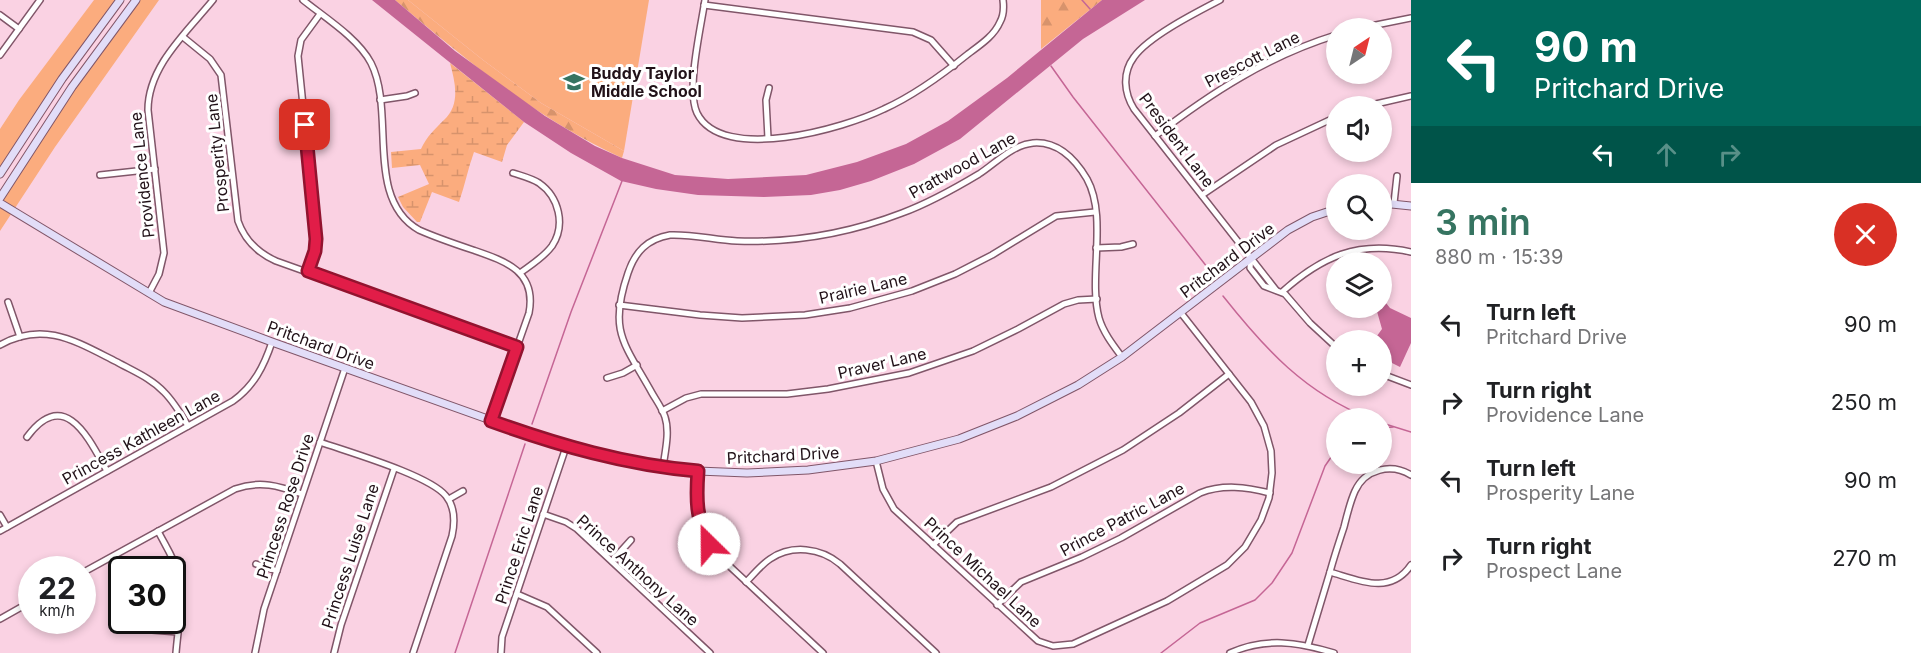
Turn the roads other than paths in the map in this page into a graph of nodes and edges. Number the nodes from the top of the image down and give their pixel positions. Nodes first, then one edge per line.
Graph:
1 (40, 0) edge
2 (120, 0) edge
3 (136, 0) edge
4 (213, 0) edge
5 (303, 0) edge
6 (1003, 0) edge
7 (1220, 0) edge
8 (704, 2) edge
9 (320, 14) junction
10 (0, 15) edge
11 (1411, 18) edge
12 (1392, 22) edge
13 (19, 29) junction
14 (183, 37) junction
15 (1326, 39) edge
16 (0, 55) edge
17 (954, 66) junction
18 (770, 88) dead end
19 (415, 93) dead end
20 (1411, 96) edge
21 (380, 100) junction
22 (1392, 100) edge
23 (1326, 122) edge
24 (1155, 136) junction
25 (768, 138) junction
26 (154, 170) junction
27 (513, 173) dead end
28 (0, 174) edge
29 (100, 175) dead end
30 (1397, 176) dead end
31 (1202, 195) junction
32 (0, 198) edge
33 (0, 203) edge
34 (1394, 203) joint
35 (1411, 206) edge
36 (1095, 212) junction
37 (1326, 212) edge
38 (1133, 244) dead end
39 (1096, 248) junction
40 (1411, 252) edge
41 (1251, 257) junction
42 (308, 271) junction
43 (520, 273) junction
44 (1279, 291) junction
45 (149, 293) junction
46 (1097, 298) junction
47 (9, 302) dead end
48 (619, 305) junction
49 (1181, 312) junction
50 (20, 336) junction
51 (1326, 339) edge
52 (272, 342) junction
53 (0, 345) edge
54 (517, 347) junction
55 (1122, 357) junction
56 (637, 365) junction
57 (345, 368) junction
58 (1229, 374) junction
59 (607, 378) dead end
60 (1392, 378) edge
61 (1411, 385) edge
62 (662, 411) junction
63 (491, 421) junction
64 (188, 426) junction
65 (27, 436) dead end
66 (320, 442) junction
67 (566, 447) junction
68 (876, 461) junction
69 (663, 467) junction
70 (394, 469) junction
71 (107, 471) junction
72 (698, 471) junction
73 (1411, 475) edge
74 (463, 491) dead end
75 (1270, 492) junction
76 (303, 494) junction
77 (448, 499) junction
78 (543, 514) junction
79 (0, 515) edge
80 (7, 527) junction
81 (0, 531) edge
82 (158, 531) junction
83 (631, 540) dead end
84 (933, 545) junction
85 (171, 556) edge
86 (612, 561) junction
87 (256, 564) dead end
88 (96, 565) edge
89 (1411, 565) edge
90 (277, 571) junction
91 (1330, 572) junction
92 (746, 582) junction
93 (517, 594) junction
94 (997, 605) junction
95 (18, 609) edge
96 (0, 619) edge
97 (178, 634) edge
98 (1308, 645) junction
99 (176, 653) edge
100 (255, 653) edge
101 (334, 653) edge
102 (413, 653) edge
103 (501, 653) edge
104 (597, 653) edge
105 (710, 653) edge
106 (823, 653) edge
107 (936, 653) edge
108 (1230, 653) edge
109 (1334, 653) edge

1 - 13 street
2 - 28 street
3 - 32 street
4 - 14 street, Providence Lane
5 - 9 street
6 - 17 street
7 - 24 street, President Lane
8 - 17 street
8 - 25 street
9 - 21 street
9 - 42 street
10 - 13 street
11 - 12 street
13 - 16 street
14 - 26 street, Providence Lane
14 - 42 street, Prosperity Lane
15 - 24 street, Prescott Lane
17 - 25 street
18 - 25 street
19 - 21 street
20 - 22 street
21 - 43 street
23 - 31 street
24 - 31 street, President Lane
26 - 29 street
26 - 45 street, Providence Lane
27 - 43 street
30 - 34 street
31 - 41 street, President Lane
33 - 45 street, Pritchard Drive
34 - 35 street
36 - 39 street, Prattwood Lane
36 - 48 street, Prairie Lane
36 - 48 street, Prattwood Lane
37 - 41 street, Pritchard Drive
38 - 39 street
39 - 46 street, Prattwood Lane
40 - 44 street
41 - 44 street, President Lane
41 - 49 street, Pritchard Drive
42 - 54 street, Prosperity Lane
43 - 54 street
44 - 51 street, President Lane
45 - 52 street, Pritchard Drive
46 - 55 street, Prattwood Lane
46 - 62 street, Praver Lane
47 - 50 street
48 - 56 street, Prattwood Lane
49 - 55 street, Pritchard Drive
49 - 58 street, Prince Michael Lane
50 - 53 street
50 - 64 street
52 - 57 street, Pritchard Drive
52 - 64 street, Princess Kathleen Lane
54 - 63 street
55 - 68 street, Pritchard Drive
56 - 59 street
56 - 62 street, Prattwood Lane
57 - 63 street, Pritchard Drive
57 - 66 street, Princess Rose Drive
58 - 75 street, Prince Michael Lane
58 - 84 street
60 - 61 street
62 - 69 street, Prattwood Lane
63 - 67 street, Pritchard Drive
64 - 71 street, Princess Kathleen Lane
65 - 71 street
66 - 70 street
66 - 76 street, Princess Rose Drive
67 - 69 street, Pritchard Drive
67 - 78 street, Prince Eric Lane
68 - 72 street, Pritchard Drive
68 - 84 street, Prince Michael Lane
69 - 72 street, Pritchard Drive
70 - 77 street
70 - 101 street, Princess Luise Lane
71 - 80 street, Princess Kathleen Lane
72 - 92 street
73 - 91 street
74 - 77 street
75 - 94 street, Prince Patric Lane
75 - 94 street, Prince Michael Lane
76 - 82 street
76 - 90 street, Princess Rose Drive
77 - 102 street
78 - 86 street, Prince Anthony Lane
78 - 93 street, Prince Eric Lane
79 - 80 street
80 - 81 street, Princess Kathleen Lane
82 - 85 street
82 - 88 street
83 - 86 street
84 - 94 street, Prince Michael Lane
86 - 105 street, Prince Anthony Lane
87 - 90 street
89 - 91 street
90 - 100 street, Princess Rose Drive
91 - 98 street
92 - 106 street
92 - 107 street
93 - 103 street, Prince Eric Lane
93 - 104 street
95 - 96 street
97 - 99 street
98 - 108 street
98 - 109 street

